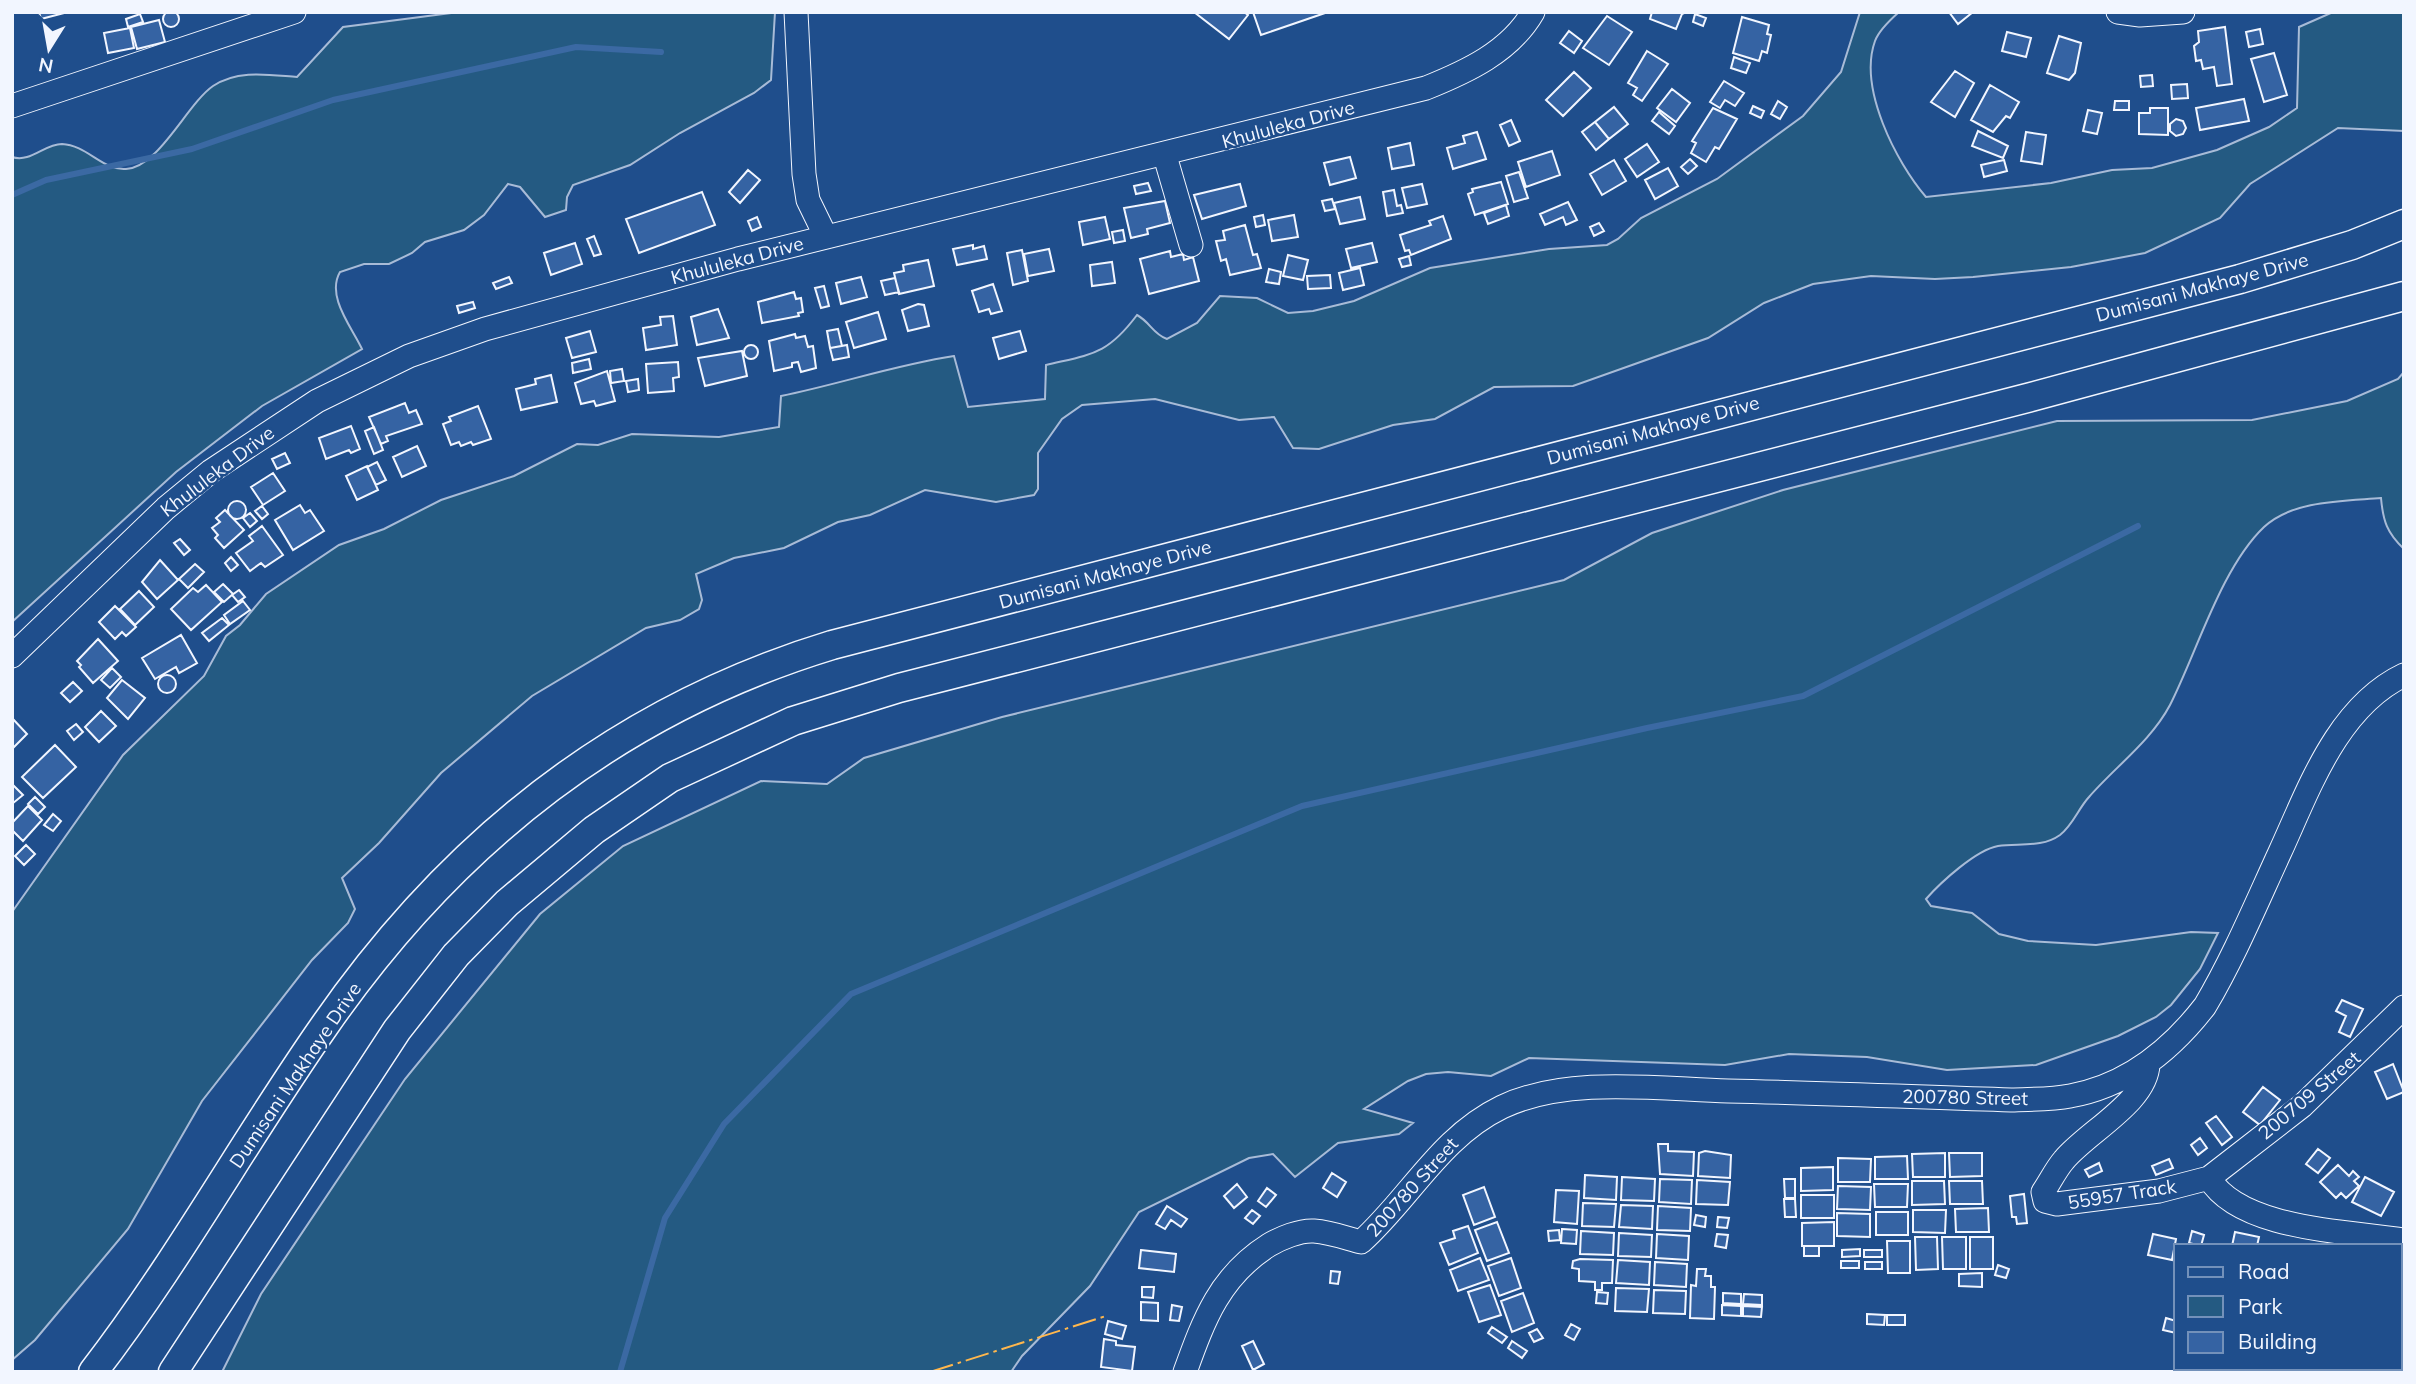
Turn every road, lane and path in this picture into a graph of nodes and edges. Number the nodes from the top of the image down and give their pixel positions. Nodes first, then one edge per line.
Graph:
1 (294, 12) edge
2 (796, 12) edge
3 (1533, 12) edge
4 (2118, 12) edge
5 (2183, 12) edge
6 (12, 106) edge
7 (1165, 156) junction
8 (2404, 224) edge
9 (826, 237) junction
10 (1191, 245) dead end
11 (2404, 296) edge
12 (12, 656) edge
13 (2404, 675) edge
14 (2404, 1007) edge
15 (2148, 1064) junction
16 (2209, 1178) junction
17 (2404, 1240) edge
18 (93, 1372) edge
19 (173, 1372) edge
20 (1185, 1372) edge

1 - 6 street
2 - 9 street
3 - 7 street, Khululeka Drive
4 - 5 street
7 - 9 street, Khululeka Drive
7 - 10 street
8 - 18 main road, Dumisani Makhaye Drive
9 - 12 street, Khululeka Drive
11 - 19 main road
13 - 15 street, 200780 Street
14 - 16 street, 200709 Street
15 - 16 street, 55957 Track
15 - 20 street, 200780 Street
16 - 17 street

